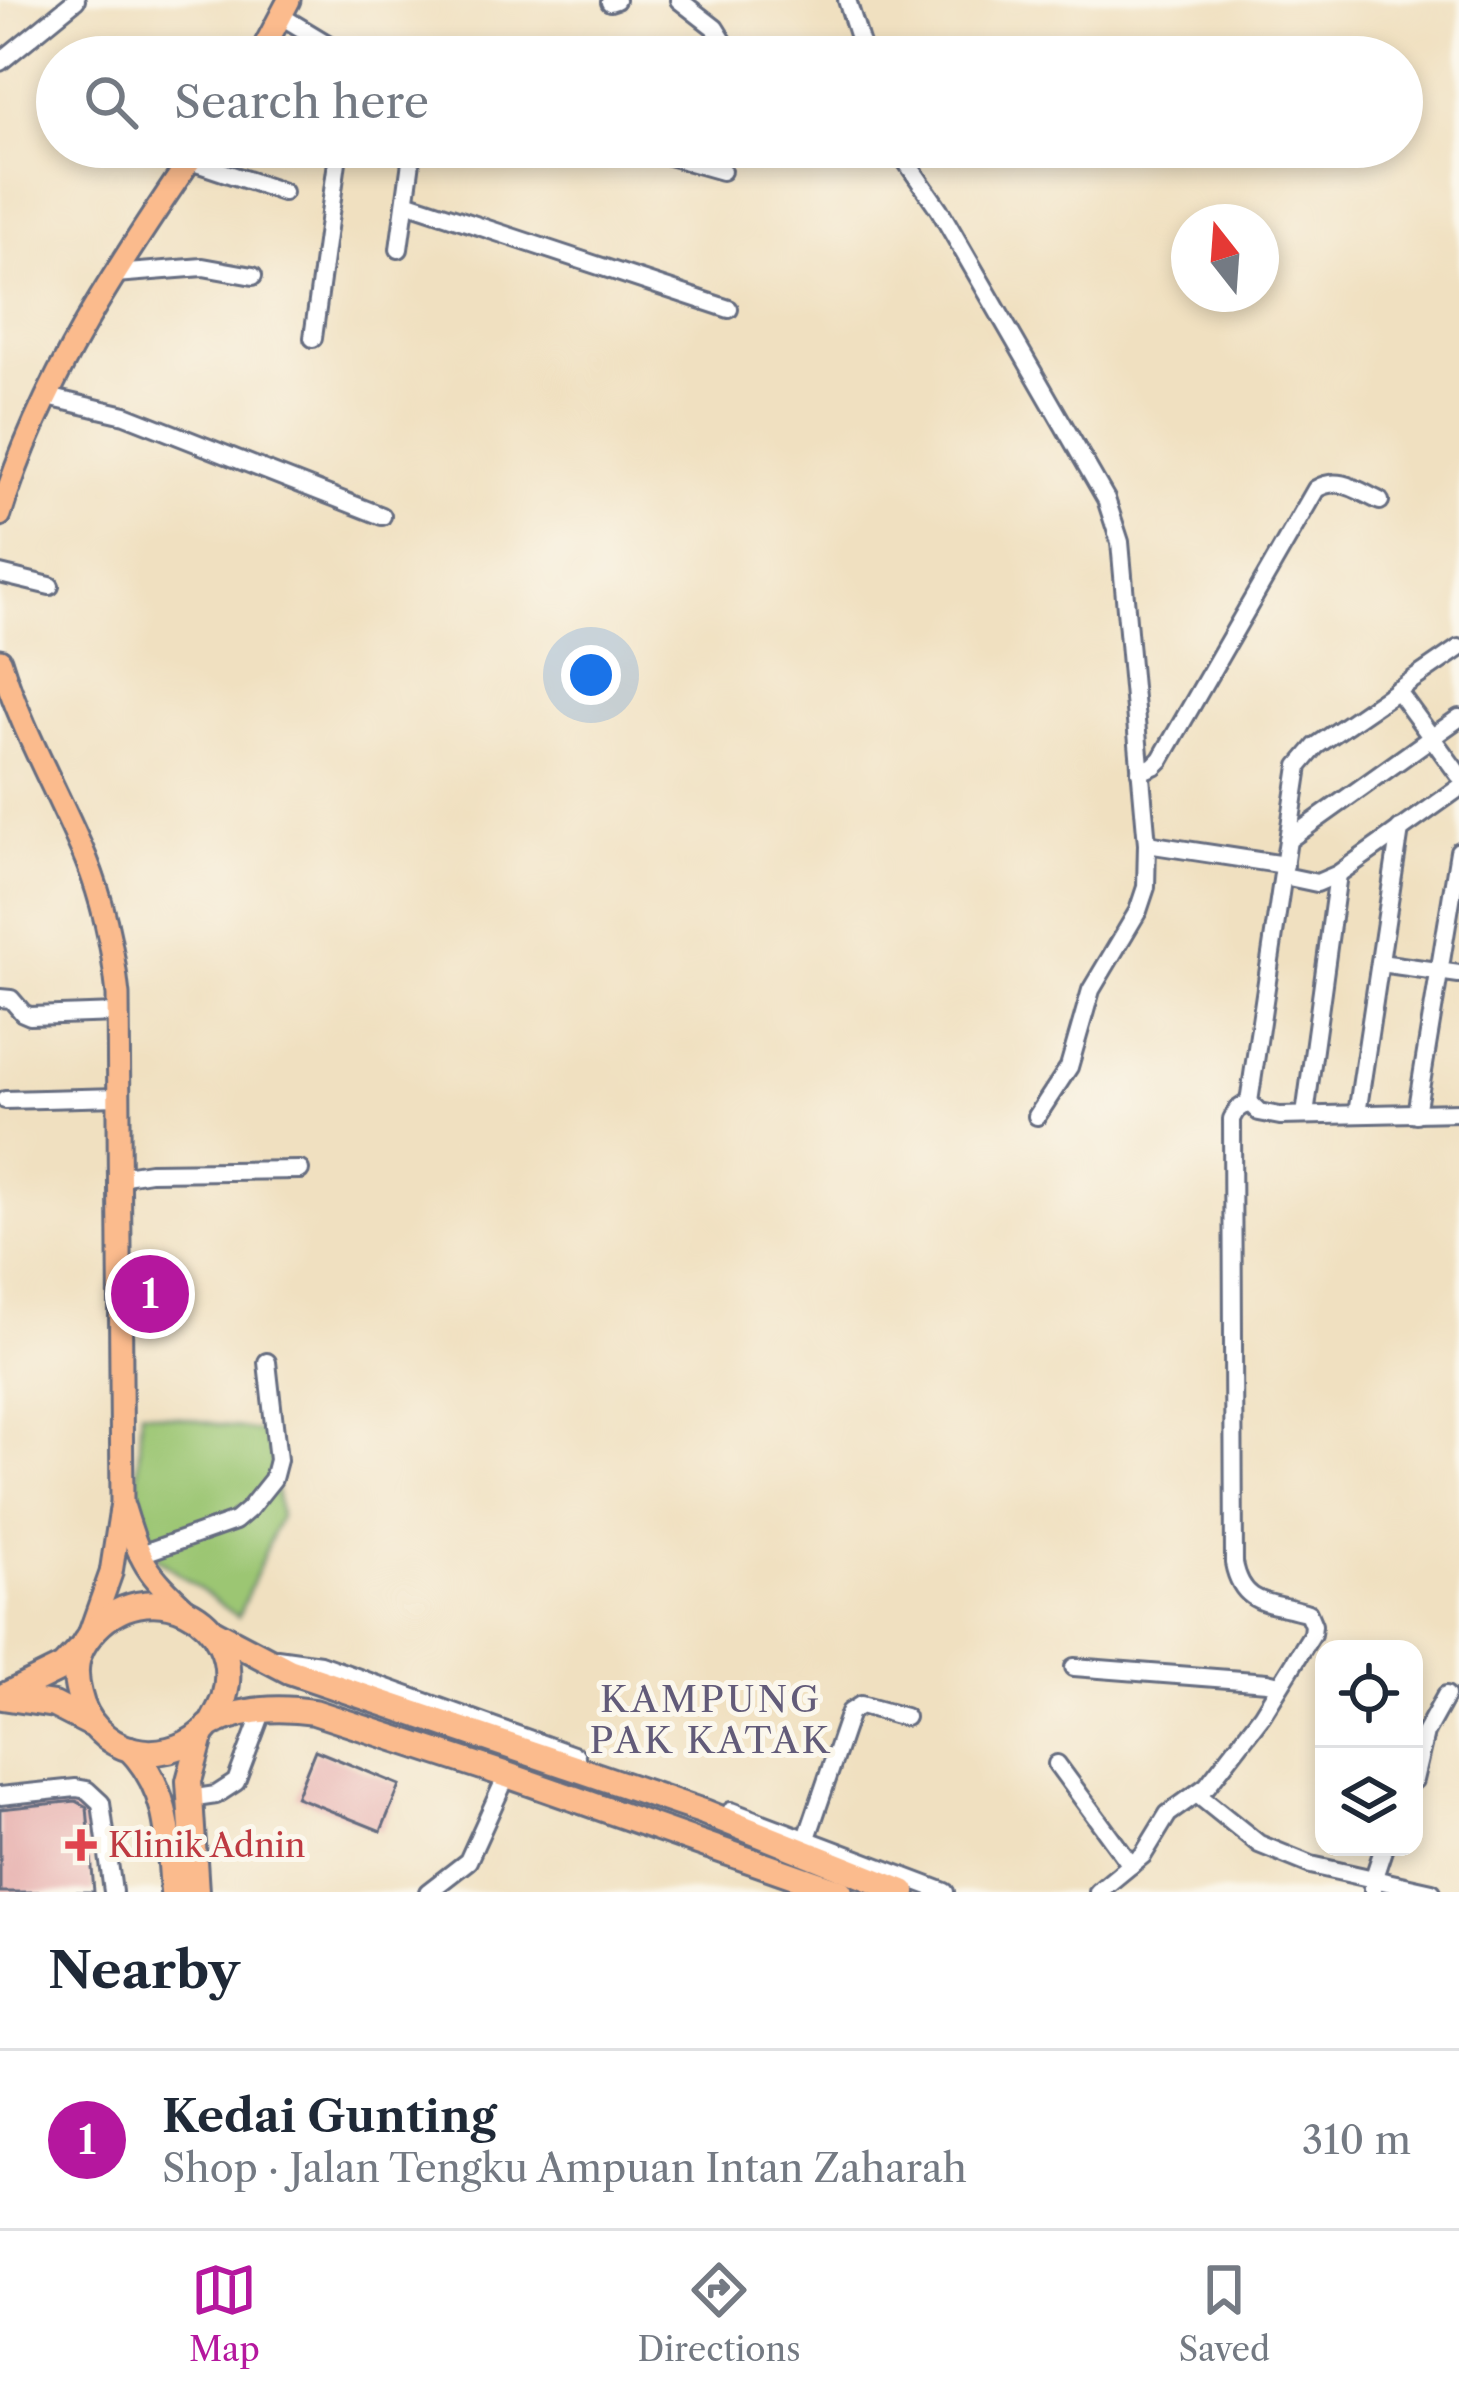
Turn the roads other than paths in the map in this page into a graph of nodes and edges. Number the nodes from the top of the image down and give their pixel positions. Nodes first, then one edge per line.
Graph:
1 (76, 0) edge
2 (679, 0) edge
3 (847, 0) edge
4 (284, 5) edge
5 (269, 36) edge
6 (323, 36) edge
7 (720, 36) edge
8 (858, 36) edge
9 (0, 62) edge
10 (186, 168) edge
11 (227, 168) edge
12 (336, 168) edge
13 (410, 168) edge
14 (711, 168) edge
15 (911, 168) edge
16 (722, 171) dead end
17 (283, 192) dead end
18 (406, 202) junction
19 (399, 249) dead end
20 (115, 274) junction
21 (253, 275) dead end
22 (729, 309) dead end
23 (313, 338) dead end
24 (48, 397) junction
25 (1380, 501) dead end
26 (0, 515) edge
27 (382, 516) dead end
28 (0, 574) edge
29 (50, 586) dead end
30 (1459, 648) edge
31 (0, 660) edge
32 (1397, 690) junction
33 (1459, 718) edge
34 (1431, 736) junction
35 (1140, 772) junction
36 (1459, 775) edge
37 (1459, 788) edge
38 (1400, 829) junction
39 (1288, 840) junction
40 (1147, 844) junction
41 (1459, 851) edge
42 (1284, 870) junction
43 (1338, 874) junction
44 (1380, 962) junction
45 (1450, 973) edge
46 (0, 998) edge
47 (118, 1013) junction
48 (119, 1097) junction
49 (5, 1100) dead end
50 (1249, 1102) junction
51 (1459, 1112) edge
52 (1357, 1114) junction
53 (1416, 1114) junction
54 (1305, 1115) junction
55 (1037, 1116) dead end
56 (300, 1170) dead end
57 (119, 1177) junction
58 (268, 1362) dead end
59 (122, 1502) junction
60 (138, 1555) junction
61 (189, 1612) junction
62 (211, 1630) junction
63 (84, 1643) junction
64 (264, 1657) junction
65 (1073, 1667) dead end
66 (1279, 1685) junction
67 (1446, 1695) dead end
68 (1, 1697) edge
69 (263, 1710) junction
70 (904, 1717) dead end
71 (93, 1725) junction
72 (207, 1728) junction
73 (1421, 1748) edge
74 (130, 1749) junction
75 (1057, 1764) dead end
76 (507, 1775) junction
77 (1198, 1795) junction
78 (0, 1796) edge
79 (188, 1799) junction
80 (807, 1838) junction
81 (1381, 1856) edge
82 (1131, 1865) junction
83 (788, 1883) edge
84 (1373, 1886) edge
85 (113, 1892) edge
86 (173, 1892) edge
87 (196, 1892) edge
88 (428, 1892) edge
89 (840, 1892) edge
90 (903, 1892) edge
91 (946, 1892) edge
92 (1098, 1892) edge
93 (1432, 1892) edge

1 - 9 street
2 - 7 street
3 - 8 street
4 - 5 main road
4 - 6 street
10 - 20 main road
11 - 17 street
12 - 23 street
13 - 18 street
14 - 16 street
15 - 35 street
18 - 19 street
18 - 22 street
20 - 21 street
20 - 24 main road
24 - 26 main road
24 - 27 street
25 - 35 street
28 - 29 street
30 - 32 street
31 - 47 main road
32 - 34 street
32 - 39 street
33 - 34 street
34 - 36 street
34 - 39 street
35 - 40 street
37 - 38 street
38 - 43 street
38 - 44 street
39 - 42 street
40 - 42 street
40 - 55 street
41 - 45 street
42 - 43 street
42 - 50 street
43 - 54 street
44 - 45 street
44 - 52 street
45 - 53 street
46 - 47 street
47 - 48 main road
48 - 49 street
48 - 57 main road
50 - 54 street
50 - 66 street
51 - 53 street
52 - 53 street
52 - 54 street
56 - 57 street
57 - 59 main road
58 - 60 street
59 - 60 main road
59 - 63 main road
60 - 61 main road
61 - 62 highway
61 - 63 highway
62 - 64 highway
62 - 72 highway
63 - 68 highway
63 - 71 highway
64 - 80 street
64 - 90 highway
65 - 66 street
66 - 77 street
67 - 73 street
68 - 71 highway
69 - 72 highway
69 - 76 highway
69 - 79 street
70 - 80 street
71 - 74 highway
72 - 74 highway
72 - 79 highway
74 - 86 highway
75 - 82 street
76 - 83 highway
76 - 88 street
77 - 82 street
77 - 84 street
78 - 85 street
79 - 87 highway
80 - 91 street
81 - 84 street
82 - 92 street
83 - 89 highway
84 - 93 street

